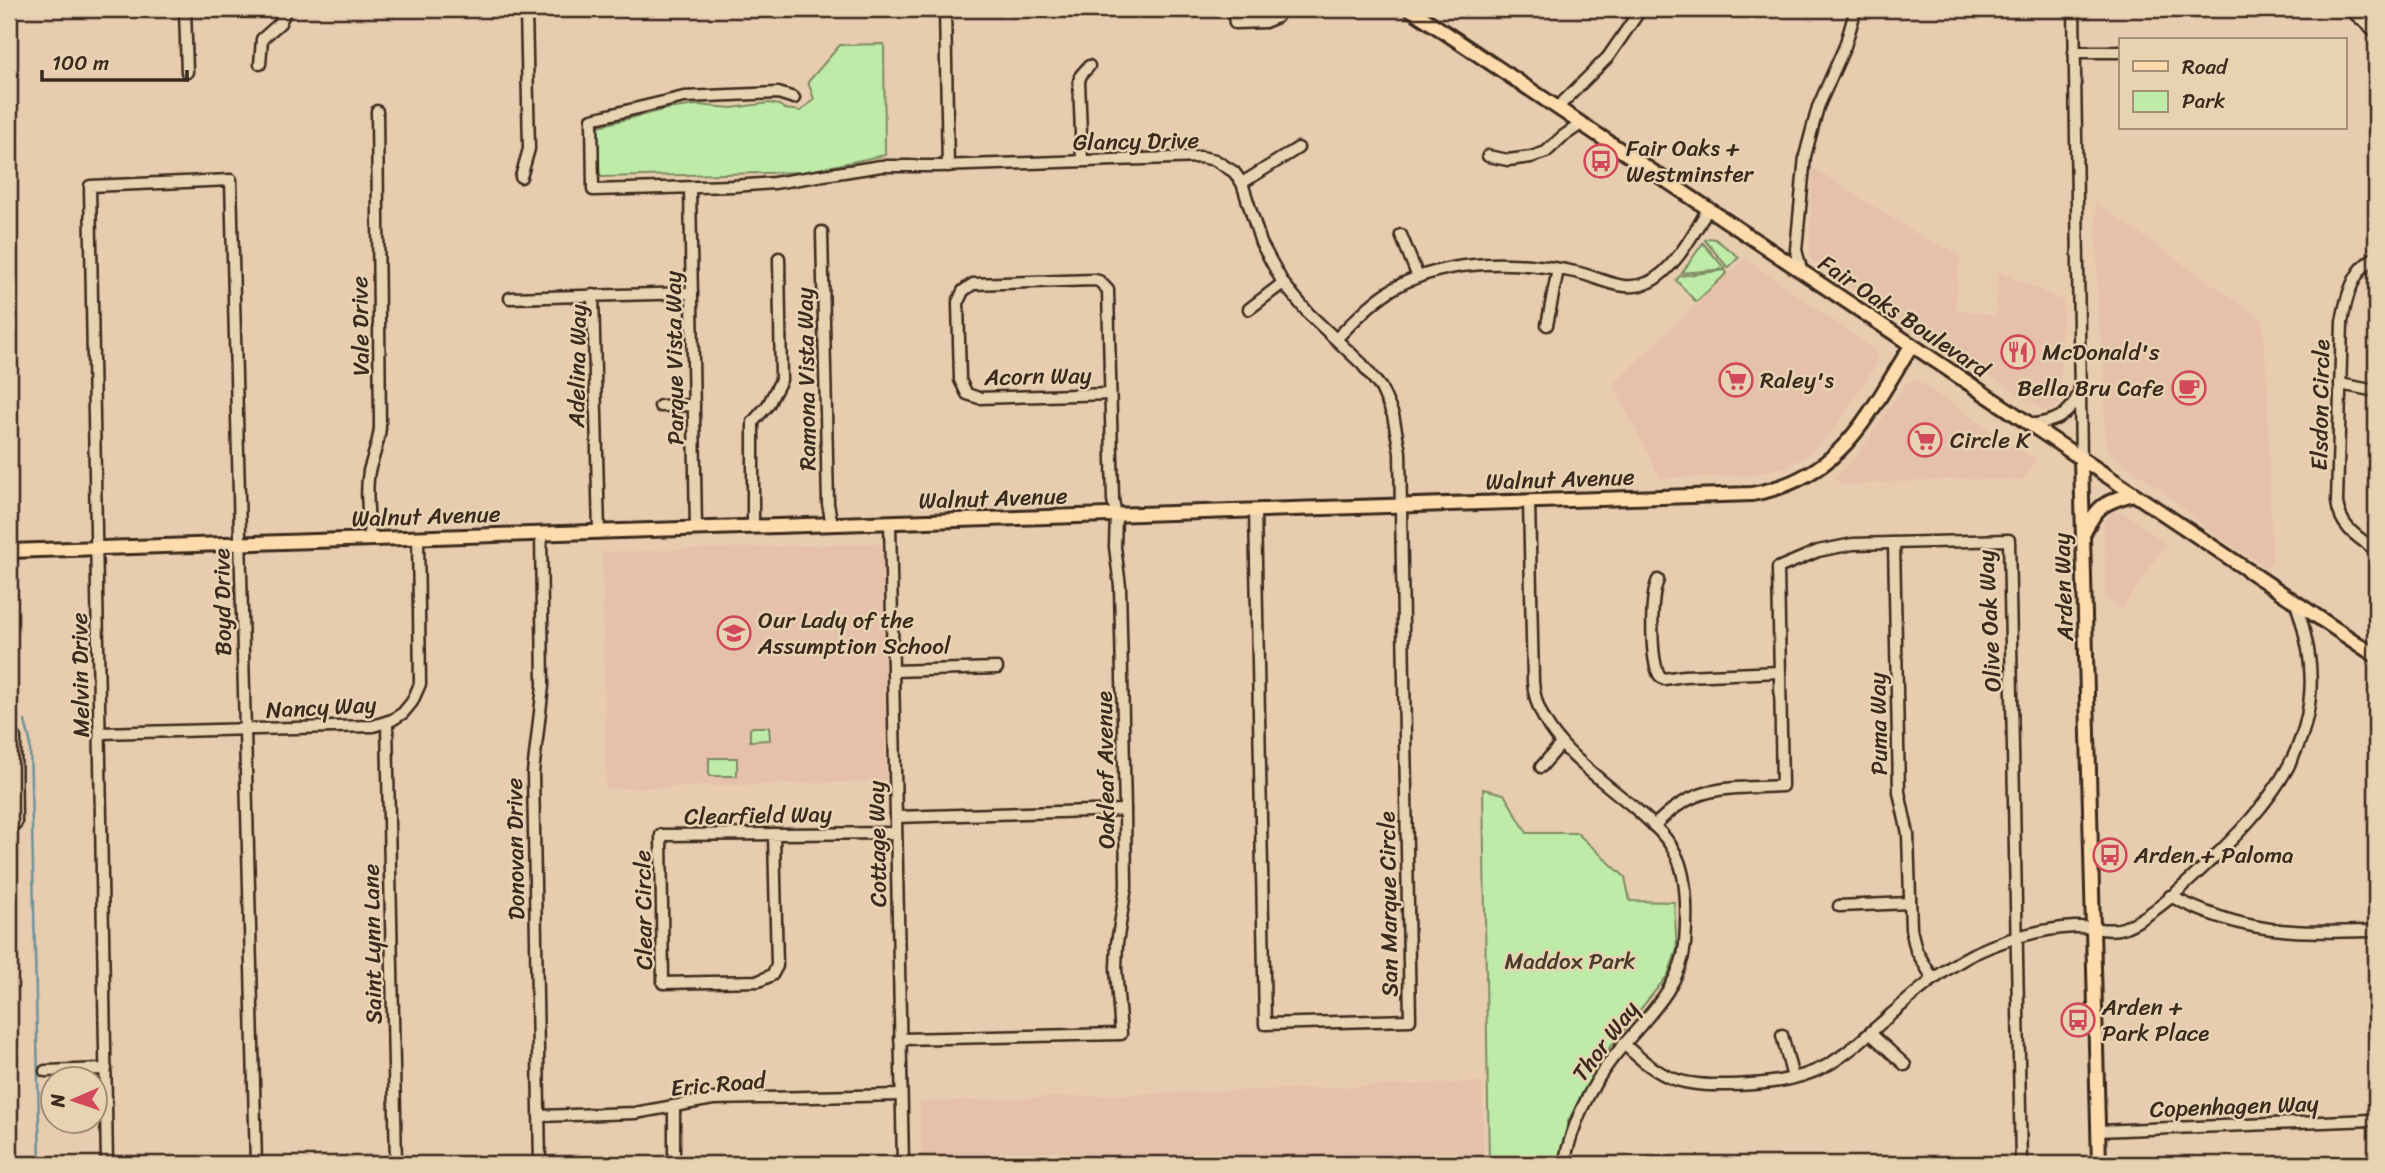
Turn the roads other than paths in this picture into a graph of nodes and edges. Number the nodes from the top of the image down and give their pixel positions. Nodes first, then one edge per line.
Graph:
1 (185, 9) edge
2 (286, 9) edge
3 (526, 9) edge
4 (945, 9) edge
5 (1233, 9) edge
6 (1410, 9) edge
7 (1641, 9) edge
8 (1856, 9) edge
9 (2074, 9) edge
10 (2349, 9) edge
11 (1277, 17) dead end
12 (2376, 32) edge
13 (2074, 52) junction
14 (2119, 52) edge
15 (260, 64) dead end
16 (1089, 66) dead end
17 (187, 72) dead end
18 (793, 98) dead end
19 (1556, 108) junction
20 (377, 111) dead end
21 (1581, 124) junction
22 (1298, 148) dead end
23 (1488, 156) dead end
24 (1082, 160) junction
25 (948, 166) junction
26 (521, 177) dead end
27 (1242, 183) junction
28 (90, 186) joint
29 (690, 188) junction
30 (1708, 209) junction
31 (822, 232) dead end
32 (1401, 235) dead end
33 (2376, 257) edge
34 (779, 258) dead end
35 (1558, 269) junction
36 (1802, 273) junction
37 (1418, 277) junction
38 (1283, 283) junction
39 (1105, 286) joint
40 (692, 293) junction
41 (593, 295) junction
42 (510, 298) dead end
43 (1249, 309) dead end
44 (1547, 325) dead end
45 (1336, 339) junction
46 (1911, 346) junction
47 (2340, 384) junction
48 (2080, 391) junction
49 (2376, 391) edge
50 (1110, 394) junction
51 (694, 405) junction
52 (660, 406) dead end
53 (2030, 425) junction
54 (2081, 459) junction
55 (2133, 494) junction
56 (1529, 501) junction
57 (1402, 506) junction
58 (1255, 510) junction
59 (1116, 515) junction
60 (890, 522) junction
61 (832, 524) junction
62 (753, 527) junction
63 (696, 529) junction
64 (598, 532) junction
65 (541, 534) junction
66 (2083, 536) junction
67 (418, 538) junction
68 (370, 539) junction
69 (1894, 543) junction
70 (240, 544) junction
71 (97, 548) junction
72 (2376, 550) edge
73 (9, 551) edge
74 (1658, 580) dead end
75 (2296, 603) junction
76 (2376, 656) edge
77 (997, 668) dead end
78 (893, 671) junction
79 (1780, 672) junction
80 (387, 723) junction
81 (245, 730) junction
82 (100, 733) junction
83 (9, 738) edge
84 (1561, 744) junction
85 (1541, 767) dead end
86 (1125, 810) junction
87 (896, 817) junction
88 (16, 823) dead end
89 (1654, 826) junction
90 (897, 833) junction
91 (774, 834) junction
92 (661, 835) joint
93 (2170, 896) junction
94 (1909, 903) junction
95 (1839, 906) dead end
96 (2093, 929) junction
97 (2376, 931) edge
98 (2017, 938) junction
99 (1933, 979) junction
100 (1870, 1033) junction
101 (1782, 1035) dead end
102 (901, 1039) junction
103 (1624, 1044) junction
104 (106, 1064) edge
105 (1905, 1065) dead end
106 (1793, 1078) junction
107 (901, 1095) junction
108 (674, 1106) junction
109 (539, 1116) junction
110 (2372, 1120) dead end
111 (2098, 1131) junction
112 (107, 1134) edge
113 (107, 1164) edge
114 (256, 1164) edge
115 (396, 1164) edge
116 (540, 1164) edge
117 (674, 1164) edge
118 (903, 1164) edge
119 (1564, 1164) edge
120 (2021, 1164) edge
121 (2099, 1164) edge

1 - 17 street
2 - 15 street
3 - 26 street
4 - 25 street
5 - 11 street
6 - 19 main road, Fair Oaks Boulevard
7 - 19 street
8 - 36 street
9 - 13 street, Arden Way
10 - 12 street
13 - 14 street
13 - 48 street, Arden Way
16 - 24 street
18 - 29 street, Glancy Drive
19 - 21 main road, Fair Oaks Boulevard
20 - 68 street, Vale Drive
21 - 23 street
21 - 30 main road, Fair Oaks Boulevard
22 - 27 street
24 - 25 street, Glancy Drive
24 - 27 street, Glancy Drive
25 - 29 street, Glancy Drive
27 - 38 street
28 - 70 street, Boyd Drive
28 - 71 street, Melvin Drive
29 - 40 street, Parque Vista Way
30 - 35 street
30 - 36 main road, Fair Oaks Boulevard
31 - 61 street, Ramona Vista Way
32 - 37 street
33 - 47 street, Elsdon Circle
34 - 62 street
35 - 37 street
35 - 44 street
36 - 46 main road, Fair Oaks Boulevard
37 - 45 street
38 - 43 street
38 - 45 street
39 - 50 street, Oakleaf Avenue
39 - 50 street, Acorn Way
40 - 41 street, Adelina Way
40 - 51 street, Parque Vista Way
41 - 42 street
41 - 64 street, Adelina Way
45 - 57 street
46 - 53 main road, Fair Oaks Boulevard
46 - 56 main road, Walnut Avenue
47 - 49 street
47 - 72 street, Elsdon Circle
48 - 53 street
48 - 54 street, Arden Way
50 - 59 street, Oakleaf Avenue
51 - 52 street
51 - 63 street, Parque Vista Way
53 - 54 main road, Fair Oaks Boulevard
54 - 55 main road, Fair Oaks Boulevard
54 - 66 main road, Arden Way
55 - 66 main road
55 - 75 main road, Fair Oaks Boulevard
56 - 57 main road, Walnut Avenue
56 - 84 street, Thor Way
57 - 58 main road, Walnut Avenue
57 - 58 street, San Marque Circle
58 - 59 main road, Walnut Avenue
59 - 60 main road, Walnut Avenue
59 - 86 street, Oakleaf Avenue
60 - 61 main road, Walnut Avenue
60 - 78 street, Cottage Way
61 - 62 main road, Walnut Avenue
62 - 63 main road, Walnut Avenue
63 - 64 main road, Walnut Avenue
64 - 65 main road, Walnut Avenue
65 - 67 main road, Walnut Avenue
65 - 109 street, Donovan Drive
66 - 96 main road, Arden Way
67 - 68 main road, Walnut Avenue
67 - 80 street, Nancy Way
68 - 70 main road, Walnut Avenue
69 - 79 street, Olive Oak Way
69 - 94 street, Puma Way
69 - 98 street, Olive Oak Way
70 - 71 main road, Walnut Avenue
70 - 81 street, Boyd Drive
71 - 73 main road, Walnut Avenue
71 - 82 street, Melvin Drive
74 - 79 street
75 - 76 main road, Fair Oaks Boulevard
75 - 93 street
77 - 78 street
78 - 87 street, Cottage Way
79 - 89 street, Olive Oak Way
80 - 81 street, Nancy Way
80 - 115 street, Saint Lynn Lane
81 - 82 street, Nancy Way
81 - 114 street, Boyd Drive
82 - 104 street, Melvin Drive
83 - 88 street
84 - 85 street
84 - 89 street, Thor Way
86 - 87 street
86 - 102 street, Oakleaf Avenue
87 - 90 street, Cottage Way
89 - 103 street, Thor Way
90 - 91 street, Clearfield Way
90 - 102 street, Cottage Way
91 - 92 street, Clearfield Way
91 - 92 street, Clear Circle
93 - 96 street
93 - 97 street
94 - 95 street
94 - 99 street, Puma Way
96 - 98 street
96 - 111 main road, Arden Way
98 - 99 street
98 - 120 street, Olive Oak Way
99 - 100 street
100 - 105 street
100 - 106 street
101 - 106 street
102 - 107 street, Cottage Way
103 - 106 street
103 - 119 street, Thor Way
107 - 108 street, Eric Road
107 - 118 street, Cottage Way
108 - 109 street, Eric Road
108 - 117 street
109 - 116 street, Donovan Drive
110 - 111 street, Copenhagen Way
111 - 121 main road, Arden Way
112 - 113 street, Melvin Drive

